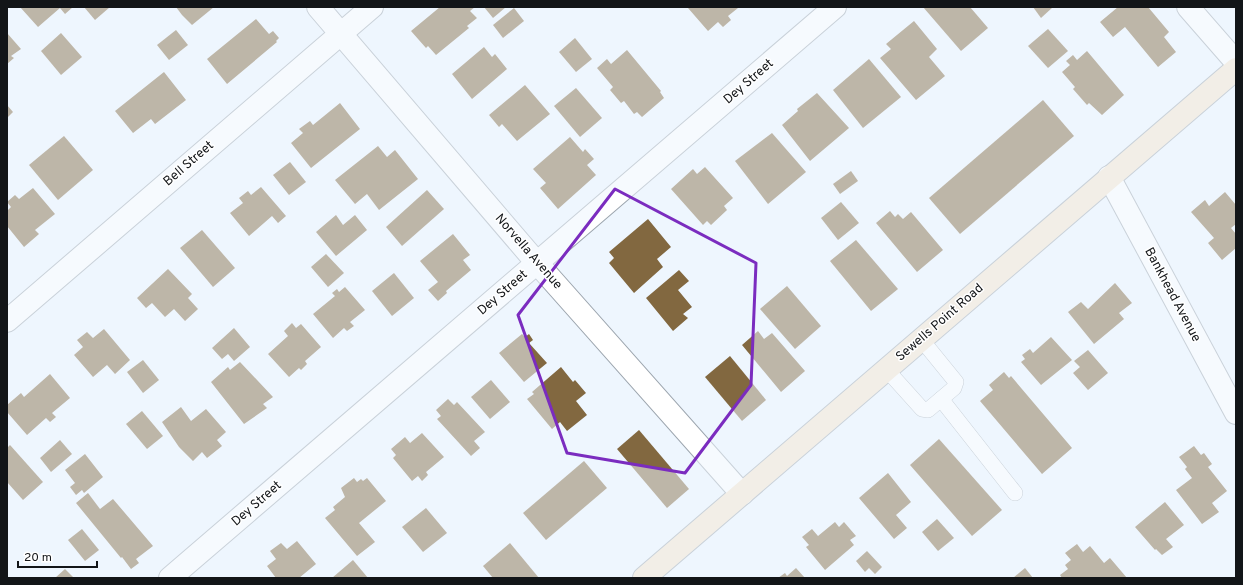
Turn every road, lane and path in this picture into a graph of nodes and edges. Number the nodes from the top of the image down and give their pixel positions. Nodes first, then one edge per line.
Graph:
1 (318, 7) edge
2 (372, 7) edge
3 (836, 7) edge
4 (1188, 7) edge
5 (341, 34) junction
6 (1236, 62) edge
7 (1236, 69) edge
8 (1109, 176) junction
9 (537, 263) junction
10 (7, 322) edge
11 (921, 339) junction
12 (886, 369) junction
13 (941, 399) junction
14 (1236, 413) edge
15 (1015, 493) dead end
16 (742, 494) junction
17 (170, 578) edge
18 (644, 578) edge

1 - 5 street, Norvella Avenue
2 - 5 street, Bell Street
3 - 9 street, Dey Street
4 - 6 street
5 - 9 street, Norvella Avenue
5 - 10 street, Bell Street
7 - 8 main road, Sewells Point Road
8 - 11 main road, Sewells Point Road
8 - 14 street, Bankhead Avenue
9 - 16 street, Norvella Avenue
9 - 17 street, Dey Street
11 - 12 main road, Sewells Point Road
11 - 13 lane
12 - 13 lane
12 - 16 main road, Sewells Point Road
13 - 15 lane
16 - 18 main road, Sewells Point Road

